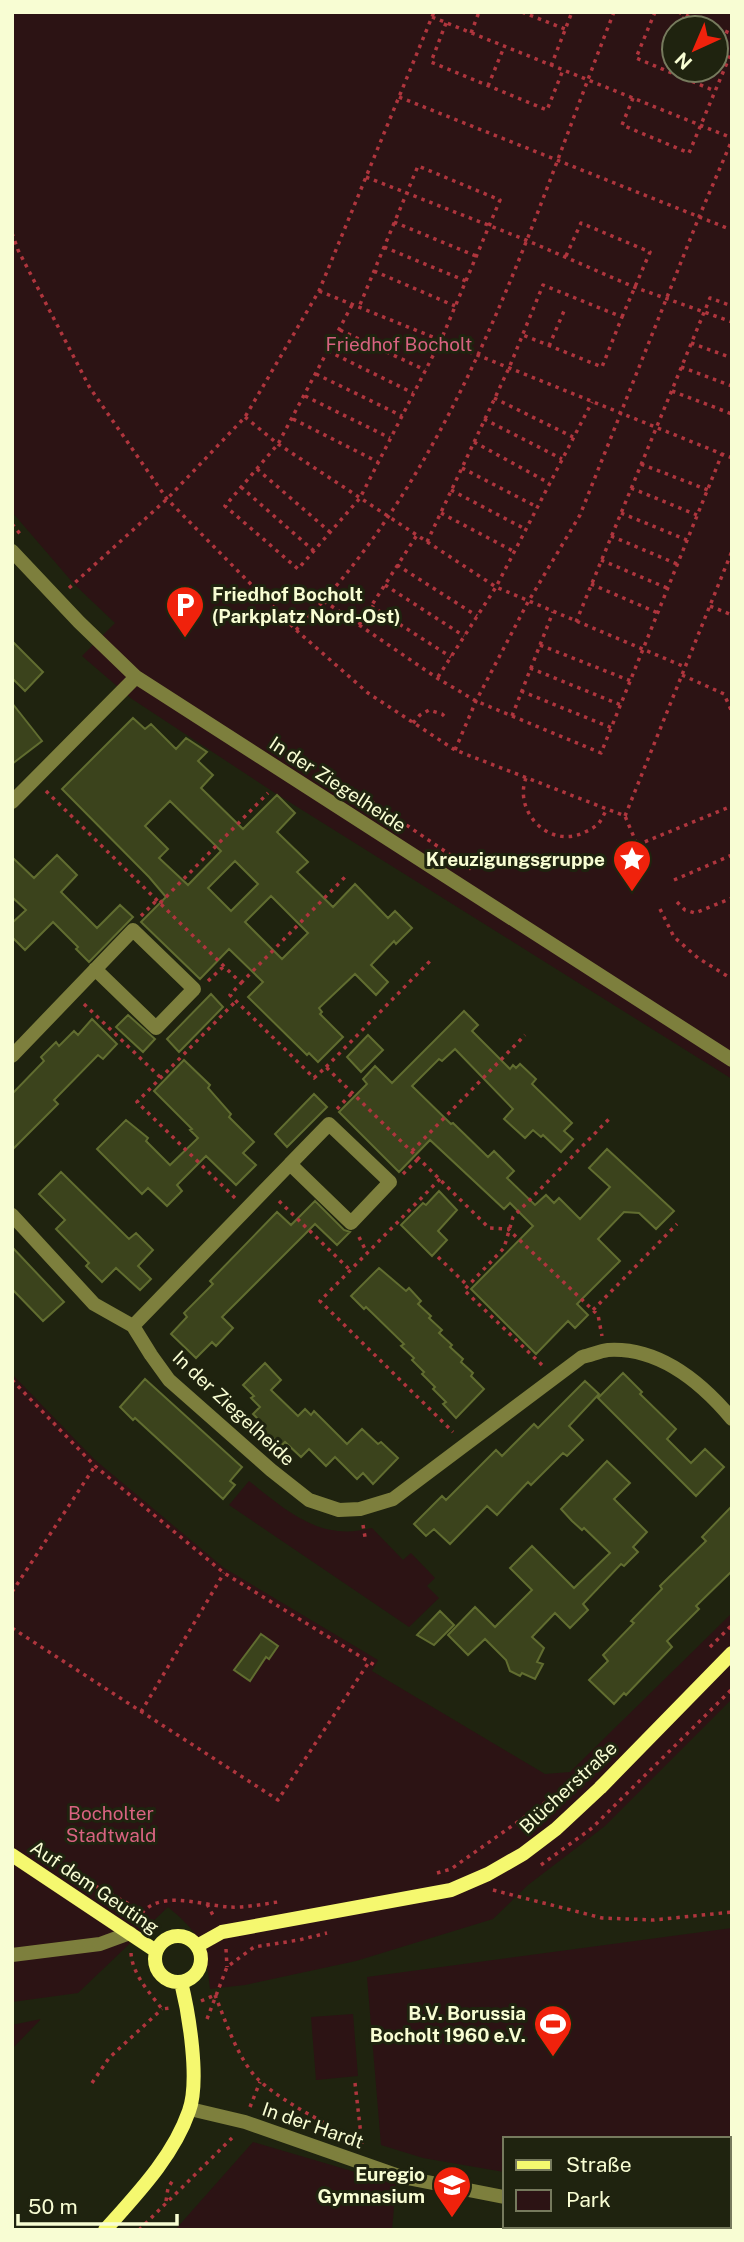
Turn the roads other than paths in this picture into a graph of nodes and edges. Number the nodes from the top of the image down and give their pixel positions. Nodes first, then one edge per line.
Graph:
1 (12, 551) edge
2 (136, 677) junction
3 (12, 802) edge
4 (95, 969) junction
5 (12, 1056) edge
6 (732, 1060) edge
7 (290, 1164) junction
8 (12, 1215) edge
9 (133, 1326) junction
10 (732, 1419) edge
11 (732, 1653) edge
12 (12, 1854) edge
13 (130, 1933) junction
14 (197, 1946) junction
15 (156, 1951) junction
16 (12, 1955) edge
17 (181, 1982) junction
18 (190, 2109) junction
19 (503, 2197) edge
20 (105, 2230) edge

1 - 2 street, In der Ziegelheide
2 - 3 street
2 - 6 street, In der Ziegelheide
4 - 4 street
4 - 5 street
7 - 7 street
7 - 9 street
8 - 9 street, In der Ziegelheide
9 - 10 street, In der Ziegelheide
11 - 14 street, Blücherstraße
12 - 13 street, Auf dem Geuting
13 - 15 street, Auf dem Geuting
13 - 16 street
14 - 15 street
14 - 17 street
15 - 17 street
17 - 18 street
18 - 19 street, In der Hardt
18 - 20 street

